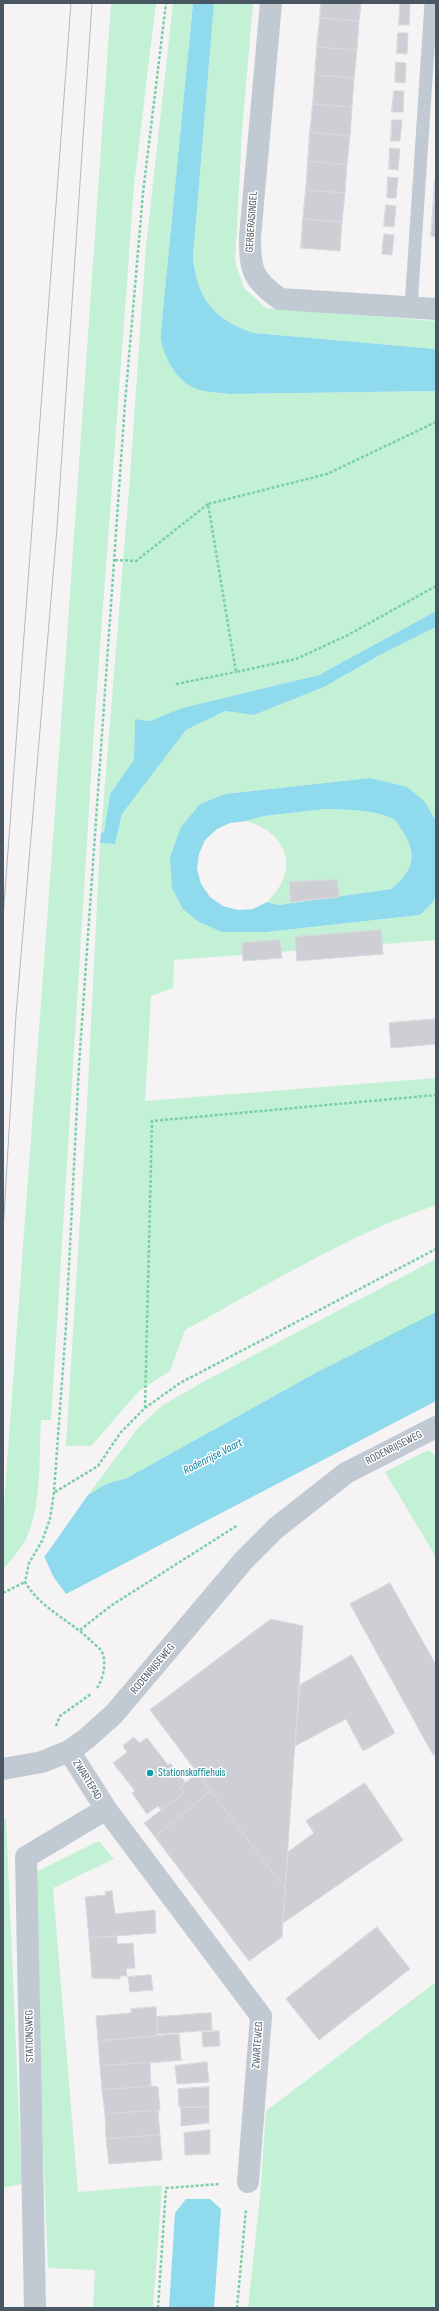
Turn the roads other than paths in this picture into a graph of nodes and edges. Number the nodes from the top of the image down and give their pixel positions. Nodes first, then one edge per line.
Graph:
1 (271, 3) edge
2 (431, 3) edge
3 (411, 307) junction
4 (436, 309) edge
5 (436, 1427) edge
6 (69, 1751) junction
7 (3, 1769) edge
8 (106, 1809) junction
9 (248, 2182) road end
10 (35, 2308) edge

1 - 3 street, GERBERASINGEL
2 - 3 lane
3 - 4 street, GERBERASINGEL
5 - 6 street, RODENRIJSEWEG
6 - 7 street, RODENRIJSEWEG
6 - 8 street, ZWARTEPAD
8 - 9 street, ZWARTEWEG
8 - 10 street, STATIONSWEG

